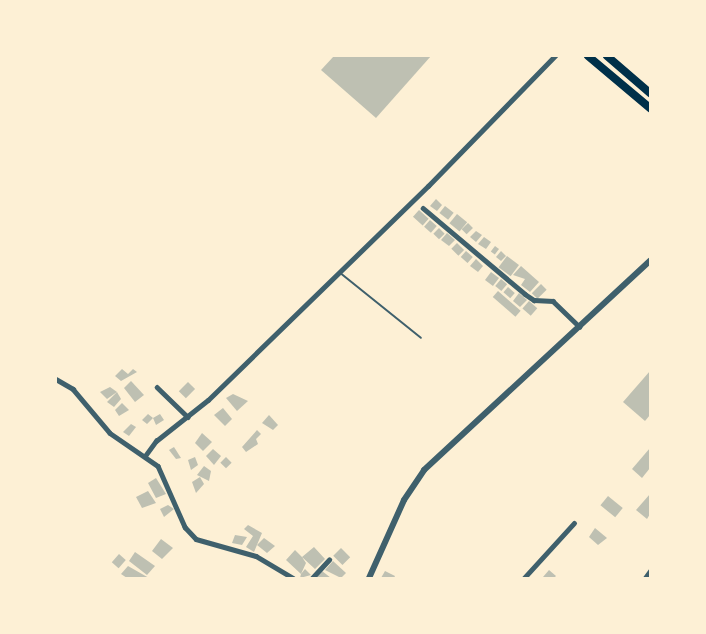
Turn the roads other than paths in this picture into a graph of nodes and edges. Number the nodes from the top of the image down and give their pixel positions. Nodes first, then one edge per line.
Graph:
1 (555, 56) edge
2 (588, 56) edge
3 (607, 56) edge
4 (651, 93) edge
5 (651, 108) edge
6 (423, 208) dead end
7 (651, 261) edge
8 (339, 272) junction
9 (580, 327) junction
10 (421, 338) dead end
11 (56, 379) edge
12 (157, 387) dead end
13 (188, 417) junction
14 (145, 456) junction
15 (574, 523) dead end
16 (330, 560) dead end
17 (651, 571) edge
18 (293, 579) edge
19 (312, 579) edge
20 (369, 579) edge
21 (524, 579) edge
22 (645, 579) edge

1 - 8 street
2 - 5 highway
3 - 4 highway
6 - 9 street
7 - 9 street
8 - 10 lane
8 - 13 street
9 - 20 street
11 - 14 street
12 - 13 street
13 - 14 street
14 - 18 street
15 - 21 street
16 - 19 street
17 - 22 street

